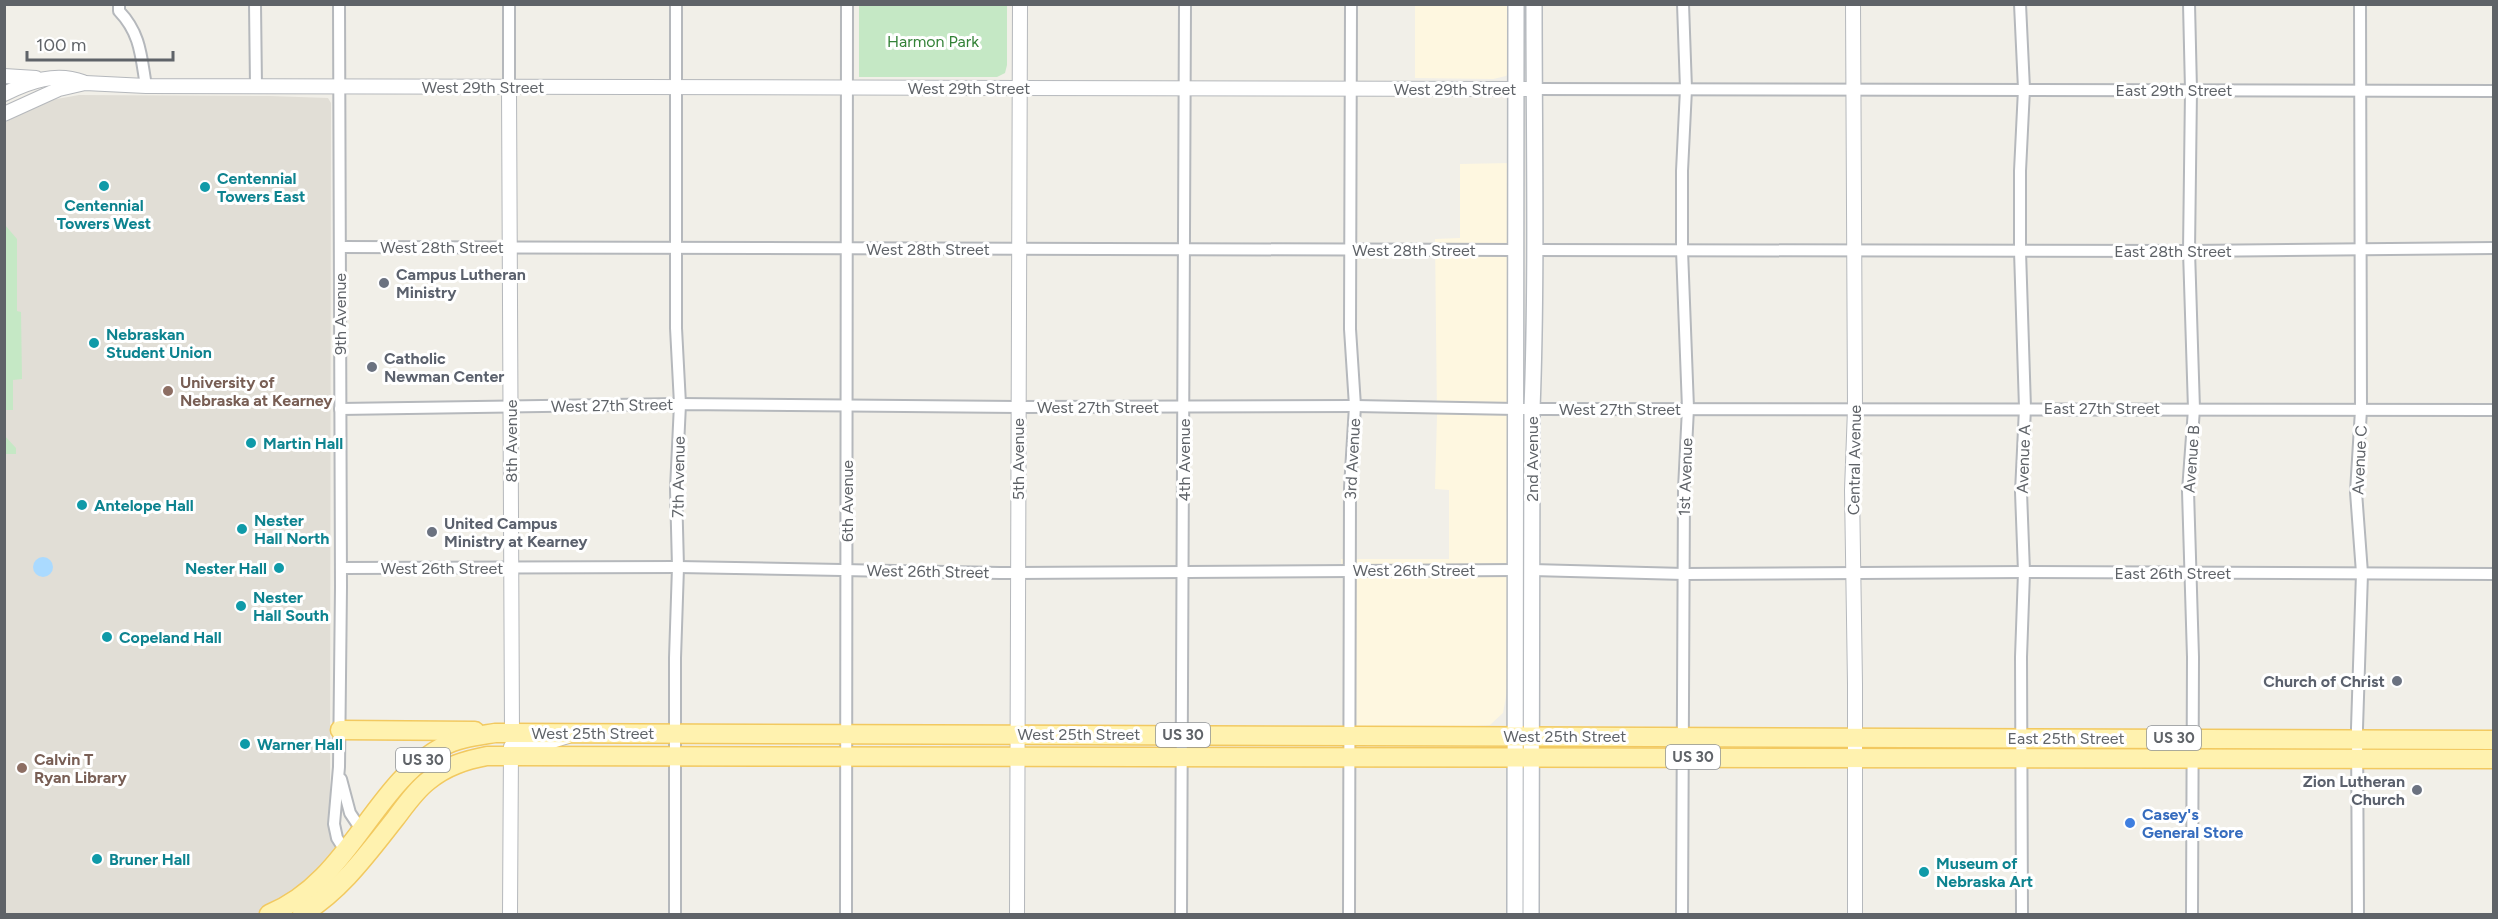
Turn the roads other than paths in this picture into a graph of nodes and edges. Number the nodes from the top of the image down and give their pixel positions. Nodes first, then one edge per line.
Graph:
1 (107, 4) edge
2 (255, 4) edge
3 (339, 4) edge
4 (509, 4) edge
5 (676, 4) edge
6 (847, 4) edge
7 (1020, 4) edge
8 (1185, 4) edge
9 (1351, 4) edge
10 (1516, 4) edge
11 (1534, 4) edge
12 (1683, 4) edge
13 (1853, 4) edge
14 (2020, 4) edge
15 (2189, 4) edge
16 (2361, 4) edge
17 (119, 8) edge
18 (4, 76) edge
19 (41, 80) junction
20 (85, 83) junction
21 (147, 87) junction
22 (256, 87) junction
23 (340, 87) junction
24 (509, 87) junction
25 (677, 87) junction
26 (848, 88) junction
27 (1018, 88) junction
28 (1185, 88) junction
29 (1350, 88) junction
30 (1516, 89) junction
31 (1534, 89) junction
32 (1686, 89) junction
33 (1854, 89) junction
34 (2024, 89) junction
35 (2191, 90) junction
36 (2362, 91) junction
37 (2493, 91) edge
38 (4, 94) edge
39 (4, 114) edge
40 (340, 247) junction
41 (508, 248) junction
42 (677, 248) junction
43 (848, 248) junction
44 (2361, 248) junction
45 (2493, 248) edge
46 (1019, 249) junction
47 (1184, 249) junction
48 (1350, 250) junction
49 (1516, 250) junction
50 (1533, 250) junction
51 (1682, 250) junction
52 (1853, 250) junction
53 (2020, 251) junction
54 (2189, 251) junction
55 (680, 404) junction
56 (847, 405) junction
57 (511, 406) junction
58 (1185, 406) junction
59 (1355, 406) junction
60 (1018, 407) junction
61 (1688, 408) junction
62 (2025, 408) junction
63 (340, 409) junction
64 (1516, 409) junction
65 (1532, 409) junction
66 (1855, 409) junction
67 (2194, 409) junction
68 (2361, 410) junction
69 (2493, 411) edge
70 (678, 567) junction
71 (341, 568) junction
72 (510, 569) junction
73 (847, 570) junction
74 (1515, 570) junction
75 (1532, 570) junction
76 (1349, 571) junction
77 (1018, 572) junction
78 (1183, 572) junction
79 (1853, 572) junction
80 (2024, 572) junction
81 (2192, 573) junction
82 (2361, 573) junction
83 (1684, 574) junction
84 (2493, 574) edge
85 (339, 730) junction
86 (503, 733) junction
87 (577, 733) junction
88 (675, 733) junction
89 (847, 734) junction
90 (1017, 734) junction
91 (1182, 735) junction
92 (1349, 735) junction
93 (1523, 736) junction
94 (1683, 737) junction
95 (2021, 738) junction
96 (2192, 738) junction
97 (1855, 739) junction
98 (2357, 739) junction
99 (2493, 740) edge
100 (510, 755) junction
101 (675, 756) junction
102 (847, 756) junction
103 (1017, 756) junction
104 (1182, 756) junction
105 (1349, 756) junction
106 (1523, 756) junction
107 (1683, 757) junction
108 (1855, 757) junction
109 (2022, 757) junction
110 (2192, 758) junction
111 (2357, 758) junction
112 (2493, 759) edge
113 (339, 767) junction
114 (367, 824) junction
115 (351, 859) junction
116 (268, 915) edge
117 (302, 915) edge
118 (510, 915) edge
119 (675, 915) edge
120 (846, 915) edge
121 (1017, 915) edge
122 (1181, 915) edge
123 (1349, 915) edge
124 (1515, 915) edge
125 (1531, 915) edge
126 (1682, 915) edge
127 (1855, 915) edge
128 (2022, 915) edge
129 (2192, 915) edge
130 (2358, 915) edge

1 - 17 street
2 - 22 street
3 - 23 street, 9th Avenue
4 - 24 street, 8th Avenue
5 - 25 street, 7th Avenue
6 - 26 street, 6th Avenue
7 - 27 street, 5th Avenue
8 - 28 street, 4th Avenue
9 - 29 street, 3rd Avenue
10 - 30 main road, 2nd Avenue
11 - 31 main road, 2nd Avenue
12 - 32 street, 1st Avenue
13 - 33 street, Central Avenue
14 - 34 street, Avenue A
15 - 35 street, Avenue B
16 - 36 street, Avenue C
17 - 21 street
18 - 19 street
19 - 20 street, West 29th Street
19 - 38 street, West 29th Street
20 - 21 street, West 29th Street
20 - 39 street, West 29th Street
21 - 22 street, West 29th Street
22 - 23 street, West 29th Street
23 - 24 street, West 29th Street
23 - 40 street, 9th Avenue
24 - 25 street, West 29th Street
24 - 41 street, 8th Avenue
25 - 26 street, West 29th Street
25 - 42 street, 7th Avenue
26 - 27 street, West 29th Street
26 - 43 street, 6th Avenue
27 - 28 street, West 29th Street
27 - 46 street, 5th Avenue
28 - 29 street, West 29th Street
28 - 47 street, 4th Avenue
29 - 30 street, West 29th Street
29 - 48 street, 3rd Avenue
30 - 31 street, West 29th Street
30 - 49 main road, 2nd Avenue
31 - 32 street, West 29th Street
31 - 50 main road, 2nd Avenue
32 - 33 street, West 29th Street
32 - 51 street, 1st Avenue
33 - 34 street, East 29th Street
33 - 52 street, Central Avenue
34 - 35 street, East 29th Street
34 - 53 street, Avenue A
35 - 36 street, East 29th Street
35 - 54 street, Avenue B
36 - 37 street, East 29th Street
36 - 44 street, Avenue C
40 - 41 street, West 28th Street
40 - 63 street, 9th Avenue
41 - 42 street, West 28th Street
41 - 57 street, 8th Avenue
42 - 43 street, West 28th Street
42 - 55 street, 7th Avenue
43 - 46 street, West 28th Street
43 - 56 street, 6th Avenue
44 - 45 street, East 28th Street
44 - 54 street, East 28th Street
44 - 68 street, Avenue C
46 - 47 street, West 28th Street
46 - 60 street, 5th Avenue
47 - 48 street, West 28th Street
47 - 58 street, 4th Avenue
48 - 49 street, West 28th Street
48 - 59 street, 3rd Avenue
49 - 64 main road, 2nd Avenue
50 - 51 street
50 - 65 main road, 2nd Avenue
51 - 52 street
51 - 61 street, 1st Avenue
52 - 53 street, East 28th Street
52 - 66 street, Central Avenue
53 - 54 street, East 28th Street
53 - 62 street, Avenue A
54 - 67 street, Avenue B
55 - 56 street, West 27th Street
55 - 57 street, West 27th Street
55 - 70 street, 7th Avenue
56 - 60 street, West 27th Street
56 - 73 street, 6th Avenue
57 - 63 street, West 27th Street
57 - 72 street, 8th Avenue
58 - 59 street, West 27th Street
58 - 60 street, West 27th Street
58 - 78 street, 4th Avenue
59 - 64 street, West 27th Street
59 - 76 street, 3rd Avenue
60 - 77 street, 5th Avenue
61 - 65 street, West 27th Street
61 - 66 street, West 27th Street
61 - 83 street, 1st Avenue
62 - 66 street, East 27th Street
62 - 67 street, East 27th Street
62 - 80 street, Avenue A
63 - 71 street, 9th Avenue
64 - 65 street, West 27th Street
64 - 74 main road, 2nd Avenue
65 - 75 main road, 2nd Avenue
66 - 79 street, Central Avenue
67 - 68 street, East 27th Street
67 - 81 street, Avenue B
68 - 69 street, East 27th Street
68 - 82 street, Avenue C
70 - 72 street, West 26th Street
70 - 73 street, West 26th Street
70 - 88 street, 7th Avenue
71 - 72 street, West 26th Street
71 - 85 street, 9th Avenue
72 - 86 street, 8th Avenue
73 - 77 street, West 26th Street
73 - 89 street, 6th Avenue
74 - 76 street, West 26th Street
74 - 93 main road, 2nd Avenue
75 - 83 street
75 - 93 main road, 2nd Avenue
76 - 78 street, West 26th Street
76 - 92 street, 3rd Avenue
77 - 78 street, West 26th Street
77 - 90 street, 5th Avenue
78 - 91 street, 4th Avenue
79 - 80 street, East 26th Street
79 - 83 street
79 - 97 street, Central Avenue
80 - 81 street, East 26th Street
80 - 95 street, Avenue A
81 - 82 street, East 26th Street
81 - 96 street, Avenue B
82 - 84 street, East 26th Street
82 - 98 street, Avenue C
83 - 94 street, 1st Avenue
85 - 86 main road
85 - 113 street, 9th Avenue
86 - 87 main road, West 25th Street / US 30
86 - 114 main road, West 25th Street / US 30
87 - 88 main road, West 25th Street / US 30
87 - 100 street
88 - 89 main road, West 25th Street / US 30
88 - 101 street, 7th Avenue
89 - 90 main road, West 25th Street / US 30
89 - 102 street, 6th Avenue
90 - 91 main road, West 25th Street / US 30
90 - 103 street, 5th Avenue
91 - 92 main road, West 25th Street / US 30
91 - 104 street, 4th Avenue
92 - 93 main road, West 25th Street / US 30
92 - 105 street, 3rd Avenue
93 - 94 main road, West 25th Street / US 30
93 - 106 main road, 2nd Avenue
94 - 97 main road, West 25th Street / US 30
94 - 107 street, 1st Avenue
95 - 96 main road, East 25th Street / US 30
95 - 97 main road, East 25th Street / US 30
95 - 109 street, Avenue A
96 - 98 main road, East 25th Street / US 30
96 - 110 street, Avenue B
97 - 108 street, Central Avenue
98 - 99 main road, East 25th Street / US 30
98 - 111 street, Avenue C
100 - 101 main road, West 25th Street / US 30
100 - 115 main road, West 25th Street / US 30
100 - 118 street
101 - 102 main road, West 25th Street / US 30
101 - 119 street, 7th Avenue
102 - 103 main road, West 25th Street / US 30
102 - 120 street, 6th Avenue
103 - 104 main road, West 25th Street / US 30
103 - 121 street, 5th Avenue
104 - 105 main road, West 25th Street / US 30
104 - 122 street, 4th Avenue
105 - 106 main road, West 25th Street / US 30
105 - 123 street, 3rd Avenue
106 - 107 main road, West 25th Street / US 30
106 - 124 main road, 2nd Avenue
106 - 125 main road, 2nd Avenue
107 - 108 main road, West 25th Street / US 30
107 - 126 street, 1st Avenue
108 - 109 main road, East 25th Street / US 30
108 - 127 street, Central Avenue
109 - 110 main road, East 25th Street / US 30
109 - 128 street, Avenue A
110 - 111 main road, East 25th Street / US 30
110 - 129 street, Avenue B
111 - 112 main road, East 25th Street / US 30
111 - 130 street, Avenue C
113 - 114 street, 9th Avenue
113 - 115 street, 9th Avenue
114 - 115 main road
115 - 116 main road, US 30
115 - 117 main road, US 30

